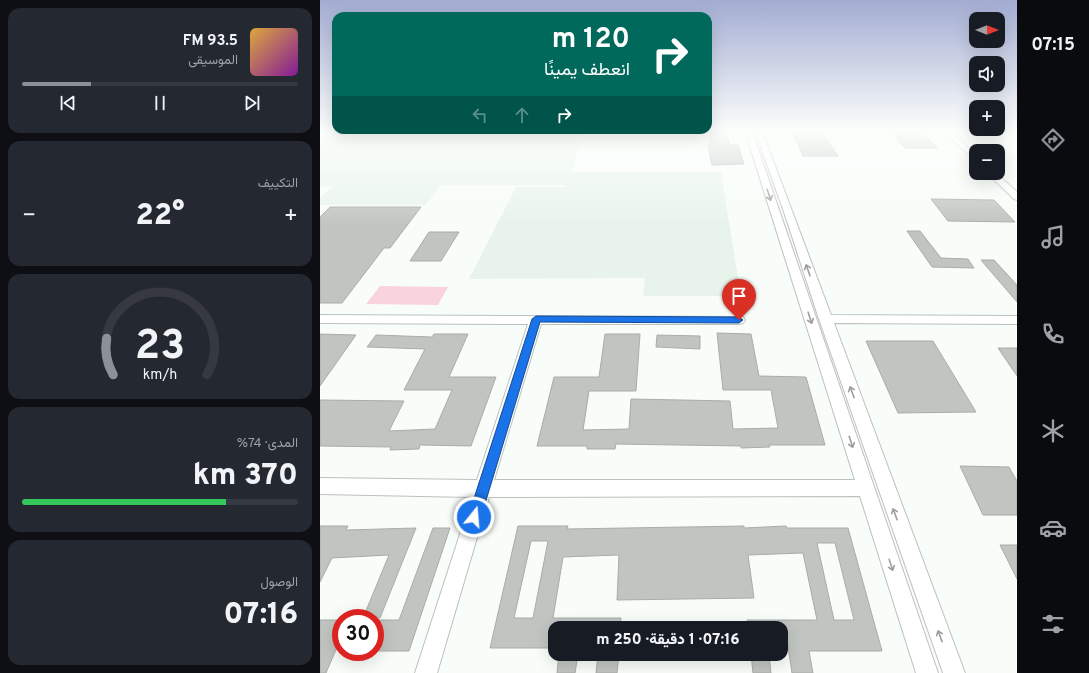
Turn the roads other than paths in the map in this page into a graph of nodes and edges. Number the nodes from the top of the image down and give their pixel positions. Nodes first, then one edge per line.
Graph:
1 (761, 162) edge
2 (767, 162) edge
3 (999, 180) edge
4 (1017, 197) edge
5 (784, 218) junction
6 (320, 319) edge
7 (536, 319) junction
8 (739, 320) dead end
9 (825, 320) junction
10 (1017, 320) edge
11 (320, 486) edge
12 (866, 488) junction
13 (483, 489) junction
14 (426, 673) edge
15 (927, 673) edge
16 (954, 673) edge

1 -> 5 street
2 - 5 street
3 - 4 street
9 -> 5 street
5 -> 12 street
6 - 7 street
7 - 8 street
7 - 13 street
9 - 10 street
16 -> 9 street
11 - 13 street
12 - 13 street
12 -> 15 street
13 - 14 street

